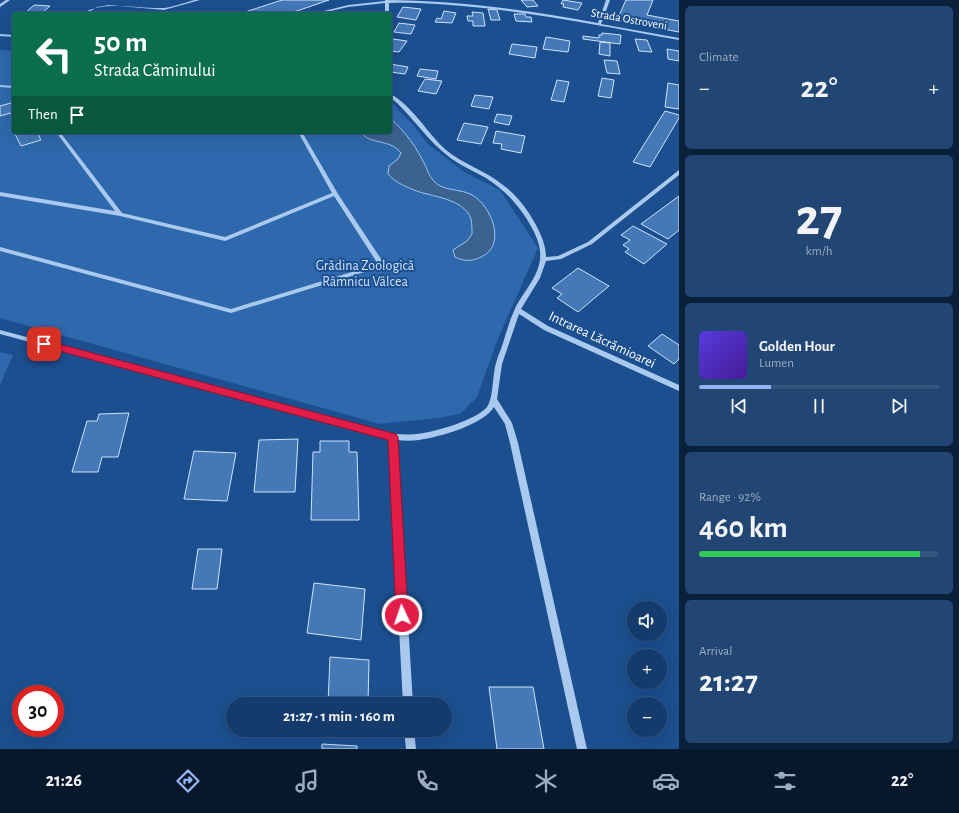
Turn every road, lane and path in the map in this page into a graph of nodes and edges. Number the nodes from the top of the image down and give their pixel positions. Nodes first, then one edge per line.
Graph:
1 (8, 0) edge
2 (198, 0) edge
3 (350, 0) edge
4 (388, 0) edge
5 (458, 0) edge
6 (608, 0) edge
7 (354, 2) junction
8 (460, 4) junction
9 (0, 6) edge
10 (86, 12) edge
11 (321, 12) edge
12 (387, 12) edge
13 (599, 24) junction
14 (0, 35) edge
15 (12, 36) edge
16 (679, 39) edge
17 (0, 86) edge
18 (12, 87) edge
19 (392, 96) edge
20 (60, 134) edge
21 (301, 134) edge
22 (679, 172) edge
23 (0, 194) edge
24 (335, 194) junction
25 (120, 214) junction
26 (0, 249) edge
27 (544, 259) junction
28 (518, 310) junction
29 (0, 332) edge
30 (679, 388) edge
31 (494, 400) junction
32 (393, 437) junction
33 (408, 697) edge
34 (410, 737) edge
35 (411, 749) edge
36 (582, 749) edge

1 - 9 street
2 - 10 street
3 - 7 street
4 - 7 street, Strada Ostroveni
4 - 8 street, Strada Ostroveni
4 - 12 street
5 - 8 street
6 - 13 street
7 - 11 street, Strada Ostroveni
8 - 13 street, Strada Ostroveni
13 - 16 street, Strada Ostroveni
14 - 15 street
17 - 18 street
19 - 27 street
20 - 25 street
21 - 24 street
22 - 27 street
23 - 25 street
24 - 25 street
24 - 26 street
27 - 28 street
28 - 30 street, Intrarea Lăcrămioarei
28 - 31 street
29 - 32 street
31 - 32 street
31 - 36 street
32 - 33 street
34 - 35 street

